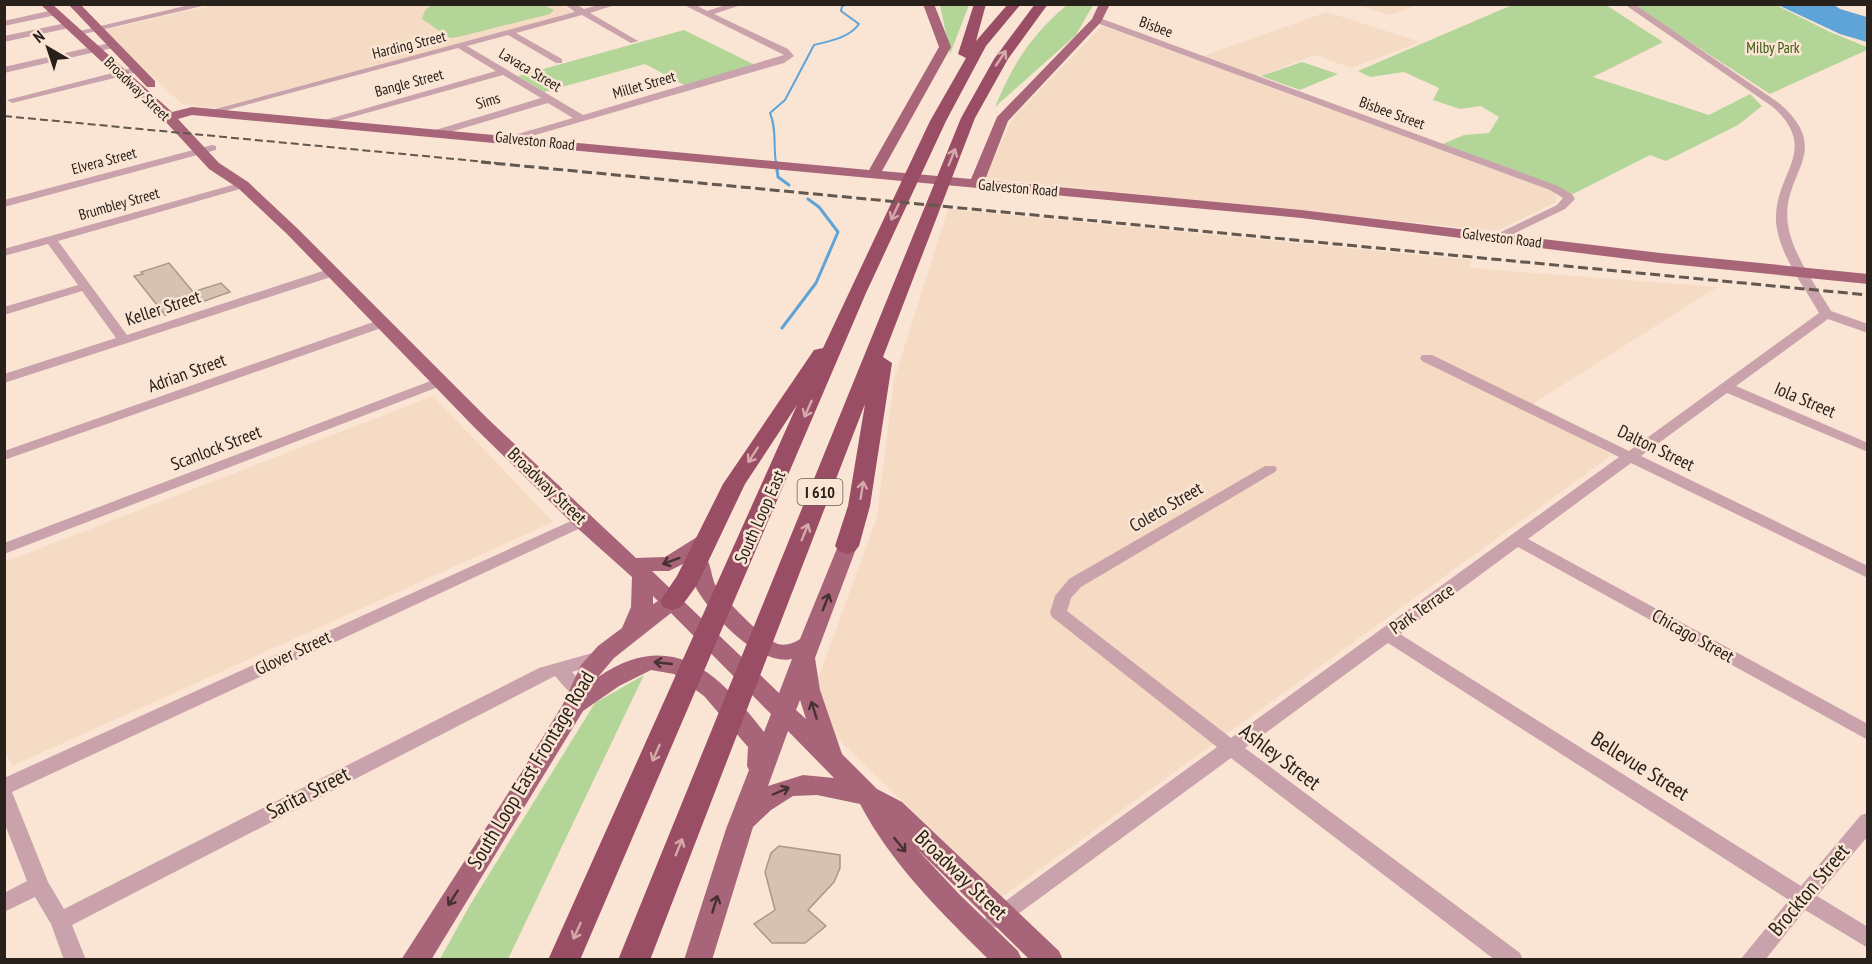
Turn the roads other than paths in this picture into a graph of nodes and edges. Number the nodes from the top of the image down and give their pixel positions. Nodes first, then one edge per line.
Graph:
1 (207, 4) edge
2 (568, 4) edge
3 (614, 4) edge
4 (686, 4) edge
5 (740, 4) edge
6 (928, 4) edge
7 (980, 4) edge
8 (988, 4) edge
9 (1006, 4) edge
10 (1015, 4) edge
11 (1042, 4) edge
12 (1056, 4) edge
13 (1105, 4) edge
14 (1628, 4) edge
15 (76, 6) edge
16 (49, 9) edge
17 (935, 11) edge
18 (582, 12) junction
19 (705, 14) junction
20 (979, 19) junction
21 (1097, 20) junction
22 (999, 22) junction
23 (4, 24) edge
24 (98, 28) junction
25 (70, 30) junction
26 (507, 32) junction
27 (1014, 38) junction
28 (4, 39) edge
29 (634, 41) dead end
30 (114, 45) junction
31 (462, 47) junction
32 (96, 50) junction
33 (1204, 59) joint
34 (558, 61) dead end
35 (4, 70) edge
36 (136, 70) junction
37 (504, 72) junction
38 (121, 74) junction
39 (961, 76) junction
40 (549, 99) junction
41 (12, 100) dead end
42 (209, 112) junction
43 (182, 115) junction
44 (582, 119) junction
45 (323, 122) junction
46 (436, 132) junction
47 (512, 139) junction
48 (205, 150) junction
49 (873, 174) junction
50 (976, 184) junction
51 (243, 185) junction
52 (4, 204) edge
53 (1499, 237) junction
54 (51, 240) junction
55 (4, 253) edge
56 (333, 272) junction
57 (1804, 273) junction
58 (1868, 279) edge
59 (84, 287) junction
60 (4, 311) edge
61 (1826, 314) junction
62 (382, 323) junction
63 (1868, 329) edge
64 (123, 339) junction
65 (826, 355) junction
66 (1427, 358) dead end
67 (878, 360) junction
68 (4, 379) edge
69 (441, 381) junction
70 (1728, 388) junction
71 (1868, 448) edge
72 (4, 456) edge
73 (1629, 456) junction
74 (1270, 469) dead end
75 (582, 521) junction
76 (1518, 540) junction
77 (847, 546) joint
78 (4, 549) edge
79 (701, 550) junction
80 (637, 571) junction
81 (1868, 573) edge
82 (1082, 578) joint
83 (672, 601) junction
84 (631, 633) junction
85 (1387, 634) junction
86 (807, 651) junction
87 (603, 656) junction
88 (557, 668) junction
89 (577, 698) junction
90 (782, 713) junction
91 (1868, 733) edge
92 (1230, 747) junction
93 (832, 761) junction
94 (758, 778) junction
95 (4, 786) edge
96 (4, 796) edge
97 (868, 796) junction
98 (1868, 821) edge
99 (739, 829) junction
100 (39, 885) junction
101 (1803, 898) junction
102 (4, 903) edge
103 (1003, 914) junction
104 (60, 921) junction
105 (979, 931) junction
106 (1868, 939) edge
107 (75, 960) edge
108 (415, 960) edge
109 (564, 960) edge
110 (634, 960) edge
111 (698, 960) edge
112 (1008, 960) edge
113 (1049, 960) edge
114 (1512, 960) edge
115 (1751, 960) edge

1 - 24 street
2 - 18 street
3 - 18 street, Harding Street
4 - 19 street
5 - 19 street
6 - 17 main road
7 - 20 highway
8 - 20 highway
9 - 22 highway
10 - 22 highway, I 610
11 - 27 highway
12 - 27 highway
13 - 21 main road
14 - 57 street
15 - 24 main road, Broadway Street
16 - 23 street
16 - 25 main road, Broadway Street
17 - 49 main road
18 - 26 street, Harding Street
18 - 29 street
19 - 44 street, Millet Street
20 - 39 highway
21 - 33 street, Bisbee
21 - 50 main road
22 - 39 highway, I 610
24 - 25 street
24 - 30 main road, Broadway Street
25 - 28 street
25 - 32 main road, Broadway Street
26 - 31 street, Harding Street
26 - 34 street
67 -> 27 highway
30 - 32 street
30 - 36 main road, Broadway Street
31 - 37 street, Lavaca Street
31 - 42 street, Harding Street
32 - 35 street
32 - 38 main road, Broadway Street
33 - 53 street, Bisbee Street
36 - 38 street
36 - 43 main road, Broadway Street
37 - 40 street, Lavaca Street
37 - 45 street, Bangle Street
38 - 41 street
38 - 43 main road, Broadway Street
39 -> 65 highway, South Loop East / I 610
40 - 44 street, Lavaca Street
40 - 46 street, Sims
42 - 43 main road
42 - 45 main road, Galveston Road
43 - 48 main road, Broadway Street
43 - 48 main road, Broadway Street
44 - 47 street, Millet Street
45 - 46 main road, Galveston Road
46 - 47 main road, Galveston Road
47 - 49 main road, Galveston Road
48 - 51 main road, Broadway Street
48 - 52 street, Elvera Street
49 - 50 main road, Galveston Road
50 - 53 main road, Galveston Road
51 - 54 street, Brumbley Street
51 - 56 main road, Broadway Street
53 - 57 main road, Galveston Road
54 - 55 street, Brumbley Street
54 - 59 street
56 - 62 main road, Broadway Street
56 - 64 street, Keller Street
57 - 58 main road, Galveston Road
57 - 61 street
59 - 60 street
59 - 64 street
61 - 63 street
61 - 70 street, Park Terrace
62 - 69 main road, Broadway Street
62 - 72 street, Adrian Street
64 - 68 street, Keller Street
65 -> 79 highway
65 -> 109 highway, South Loop East / I 610
66 - 73 street, Dalton Street
77 -> 67 highway
110 -> 67 highway, I 610
69 - 75 main road, Broadway Street
69 - 78 street, Scanlock Street
70 - 71 street, Iola Street
70 - 73 street, Park Terrace
73 - 76 street, Park Terrace
73 - 81 street, Dalton Street
74 - 82 street, Coleto Street
75 - 80 main road, Broadway Street
75 - 95 street, Glover Street
76 - 85 street, Park Terrace
76 - 91 street, Chicago Street
86 -> 77 main road
79 -> 80 main road
79 - 83 highway
79 - 86 main road
80 - 83 main road, Broadway Street
80 - 84 main road
82 - 92 street, Ashley Street
83 - 84 main road, South Loop East Frontage Road
83 - 90 main road, Broadway Street
84 - 87 main road, South Loop East Frontage Road
85 - 92 street, Park Terrace
85 - 101 street, Bellevue Street
86 - 90 main road
93 -> 86 main road
87 - 88 street, Sarita Street
87 - 89 main road, South Loop East Frontage Road
88 - 89 street
88 - 104 street, Sarita Street
94 -> 89 main road
89 -> 108 main road, South Loop East Frontage Road
90 - 93 main road, Broadway Street
90 - 94 main road
92 - 103 street, Park Terrace
92 - 114 street, Ashley Street
93 - 97 main road, Broadway Street
94 - 99 main road
96 - 100 street
99 -> 97 main road
97 - 103 main road, Broadway Street
97 -> 105 main road, Broadway Street
98 - 101 street, Brockton Street
111 -> 99 main road
100 - 102 street
100 - 104 street
101 - 106 street, Bellevue Street
101 - 115 street, Brockton Street
103 - 105 street, Park Terrace
103 - 113 main road, Broadway Street
104 - 107 street
105 - 112 main road, Broadway Street

